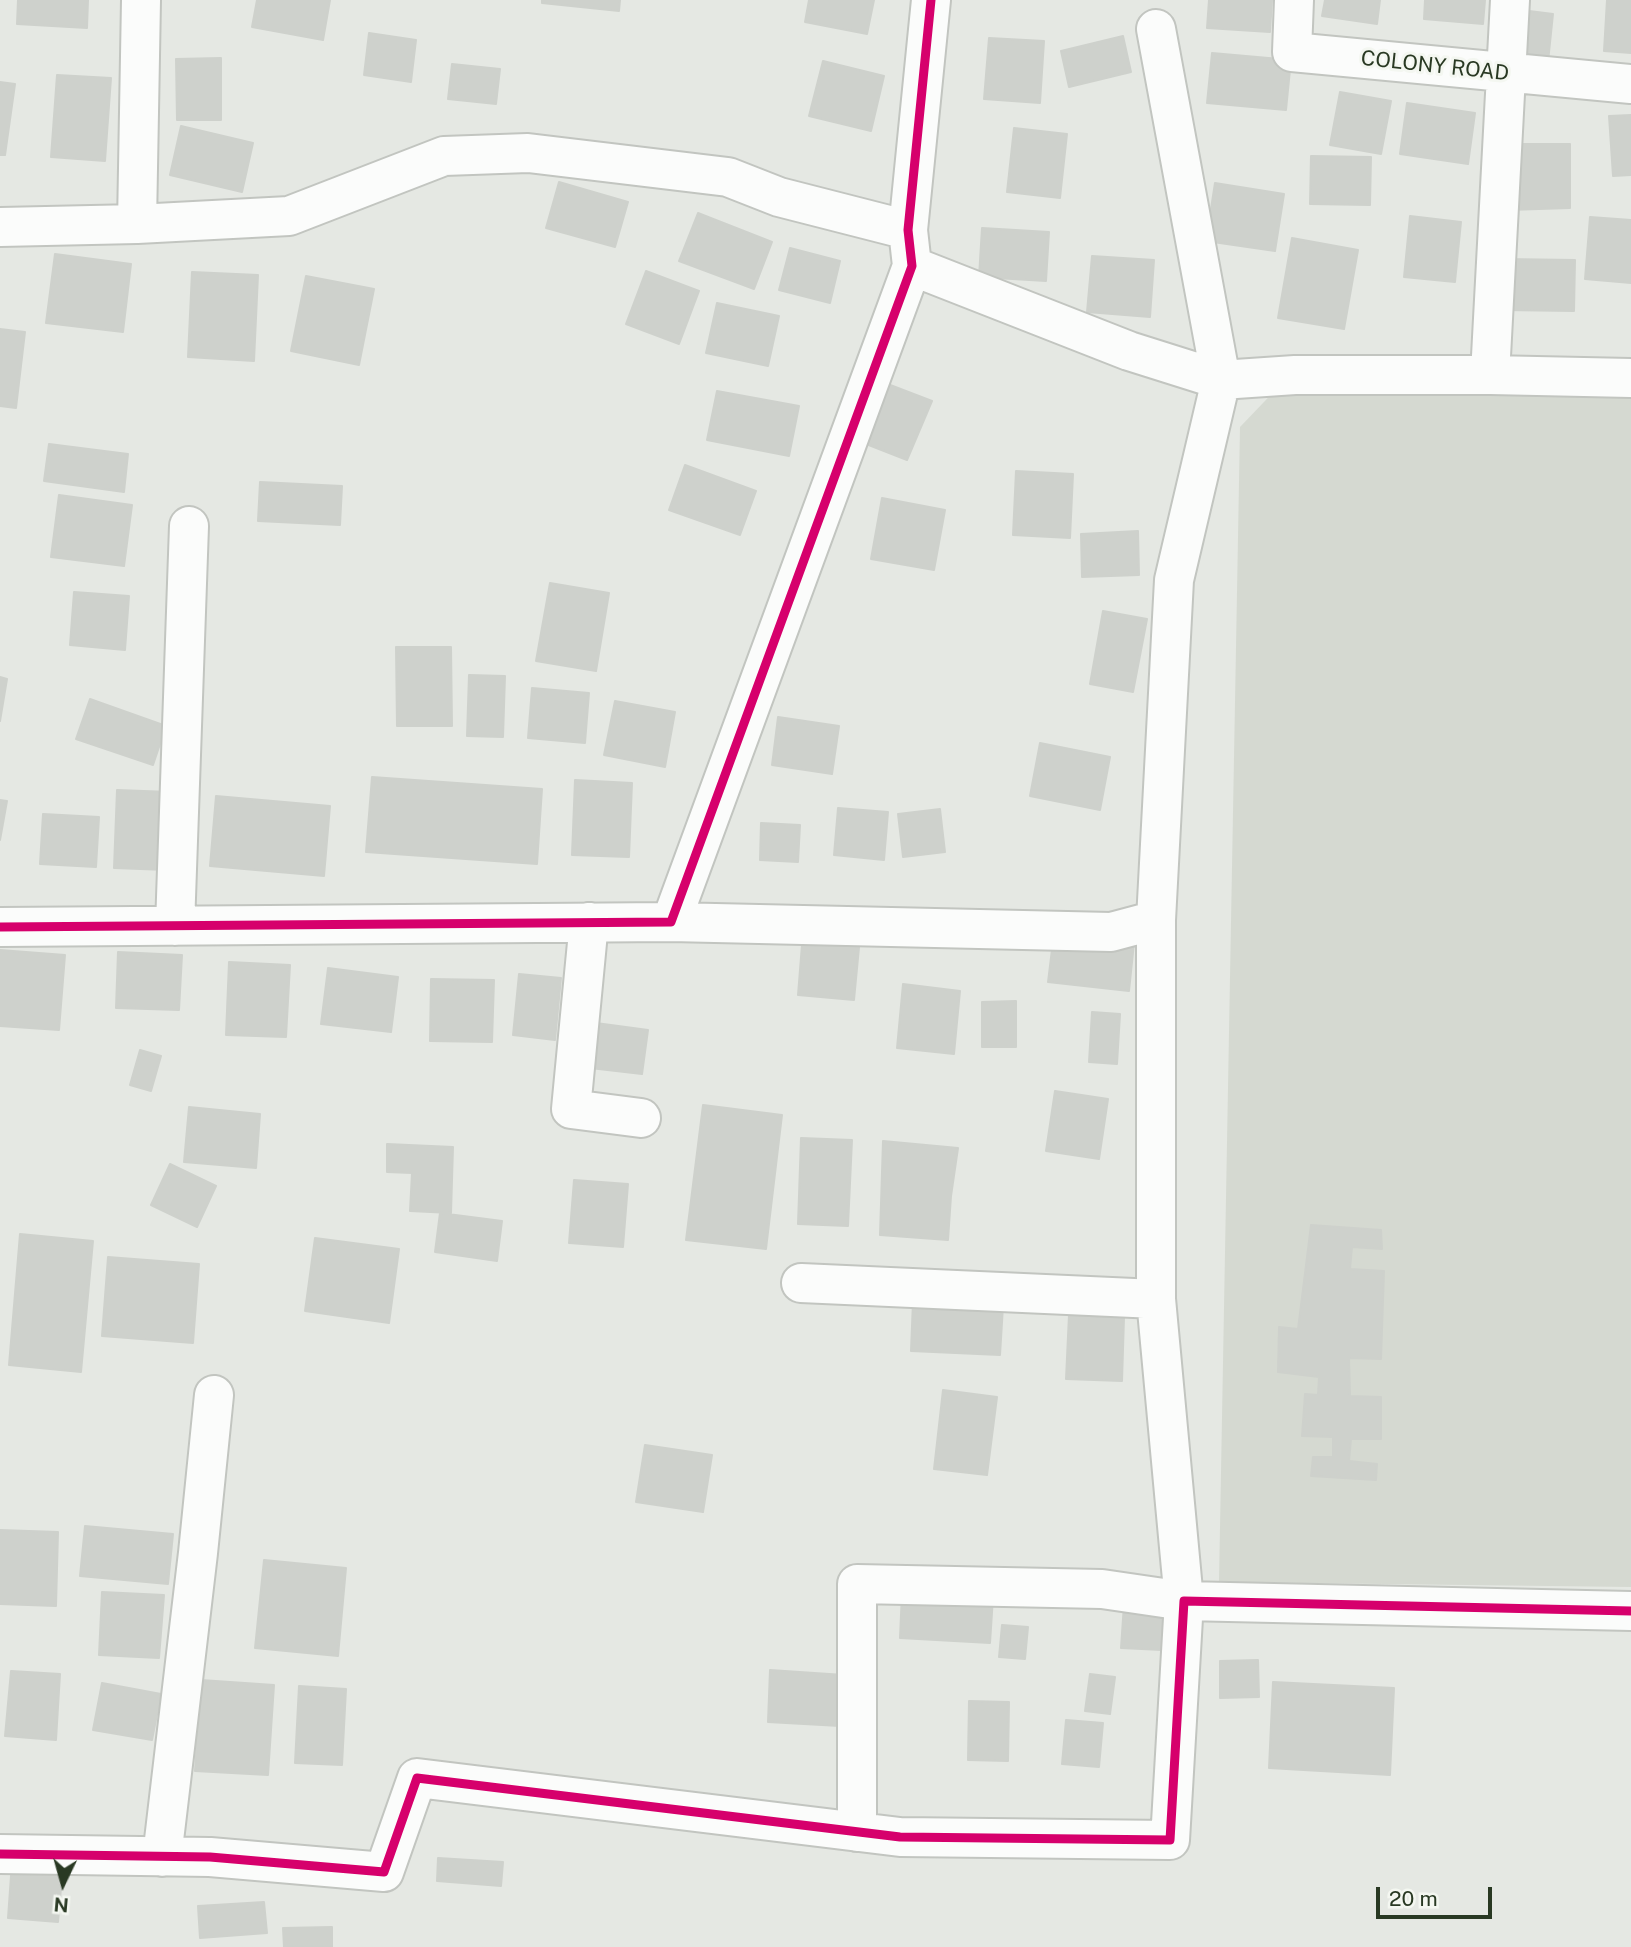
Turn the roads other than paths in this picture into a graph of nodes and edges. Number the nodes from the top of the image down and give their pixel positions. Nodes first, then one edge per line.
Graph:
1 (141, 0) edge
2 (931, 0) edge
3 (1294, 0) edge
4 (1510, 0) edge
5 (1156, 29) dead end
6 (1507, 74) junction
7 (1631, 84) edge
8 (137, 224) junction
9 (0, 227) edge
10 (910, 248) junction
11 (1490, 375) junction
12 (1631, 378) edge
13 (1222, 380) junction
14 (189, 526) dead end
15 (1156, 920) junction
16 (589, 922) junction
17 (671, 922) junction
18 (175, 926) junction
19 (0, 927) edge
20 (640, 1118) dead end
21 (801, 1283) dead end
22 (1156, 1300) junction
23 (214, 1395) dead end
24 (1184, 1601) junction
25 (1631, 1611) edge
26 (857, 1832) junction
27 (0, 1854) edge
28 (162, 1857) junction

1 - 8 street
2 - 10 street
3 - 6 street, COLONY ROAD
4 - 6 street
5 - 13 street
6 - 7 street, COLONY ROAD
6 - 11 street
8 - 9 street
8 - 10 street
10 - 13 street
10 - 17 street
11 - 12 street
11 - 13 street
13 - 15 street
14 - 18 street
15 - 17 street
15 - 22 street
16 - 17 street
16 - 18 street
16 - 20 street
18 - 19 street
21 - 22 street
22 - 24 street
23 - 28 street
24 - 25 street
24 - 26 street
24 - 26 street
26 - 28 street
27 - 28 street

